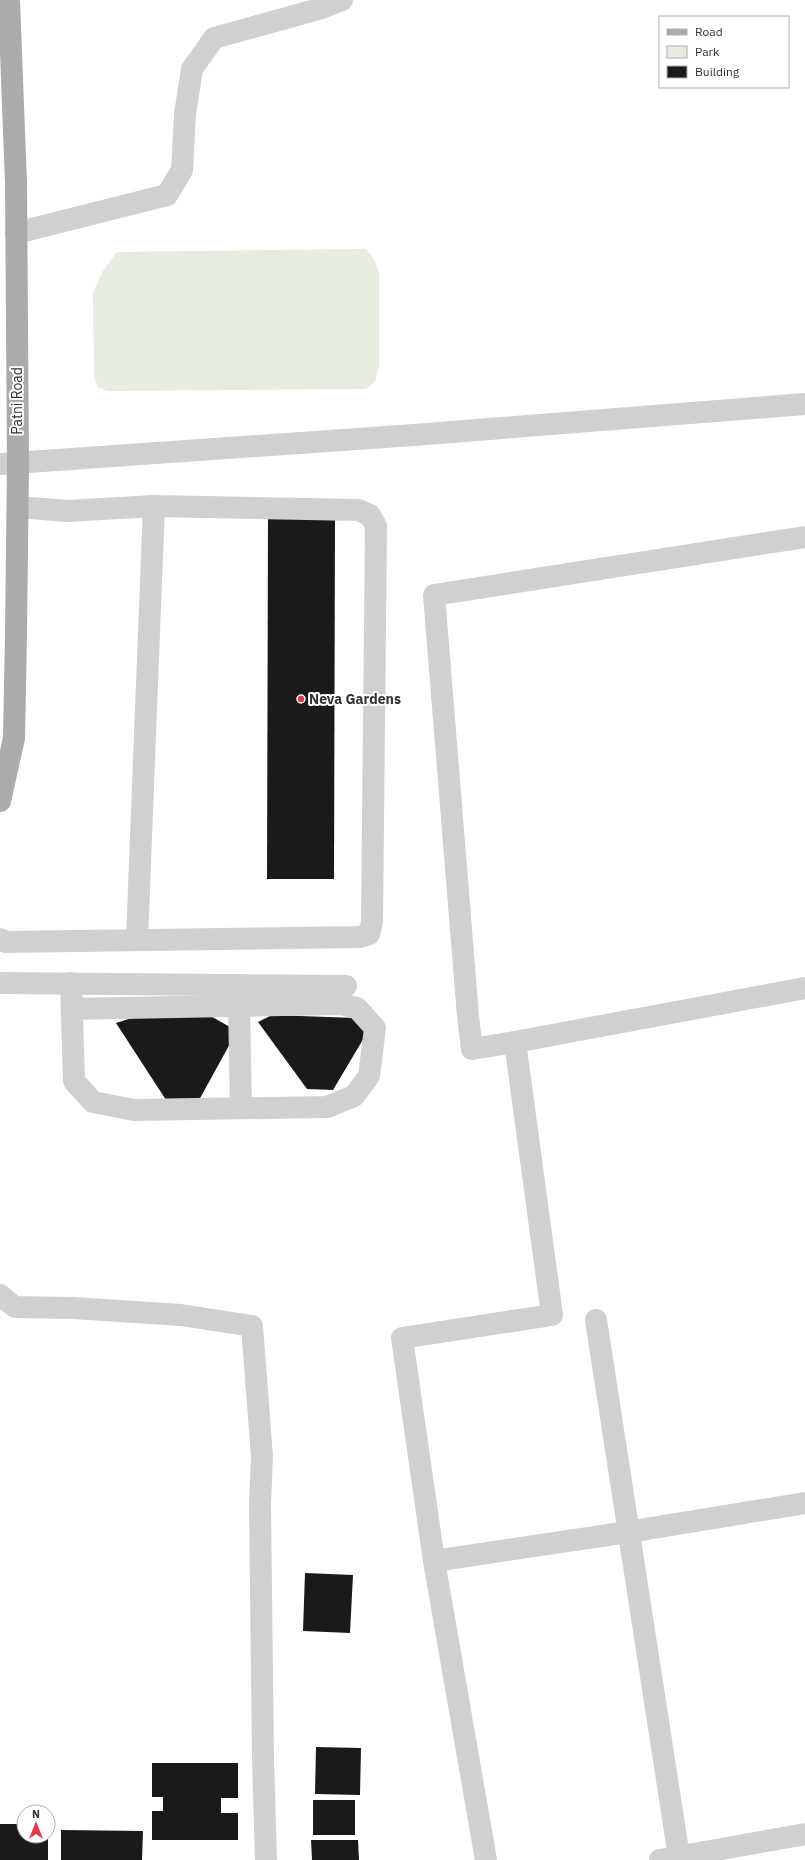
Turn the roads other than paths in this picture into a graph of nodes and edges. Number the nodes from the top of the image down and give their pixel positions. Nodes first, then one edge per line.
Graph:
1 (8, 0) edge
2 (342, 0) edge
3 (16, 233) junction
4 (805, 404) edge
5 (9, 464) edge
6 (154, 506) junction
7 (18, 507) junction
8 (805, 537) edge
9 (0, 801) edge
10 (0, 939) edge
11 (137, 939) junction
12 (0, 983) edge
13 (71, 983) junction
14 (346, 986) dead end
15 (805, 988) edge
16 (298, 995) junction
17 (239, 1006) junction
18 (72, 1009) junction
19 (515, 1042) junction
20 (240, 1108) junction
21 (0, 1295) edge
22 (596, 1320) dead end
23 (805, 1503) edge
24 (628, 1532) junction
25 (434, 1561) junction
26 (805, 1834) edge
27 (669, 1858) edge
28 (266, 1860) edge
29 (486, 1860) edge

1 - 3 main road, Patni Road
2 - 3 street
3 - 5 main road, Patni Road
4 - 5 street
5 - 7 main road, Patni Road
6 - 7 street
6 - 11 street
6 - 11 street
7 - 9 main road, Patni Road
8 - 19 street
10 - 11 street
12 - 13 street
13 - 16 street
13 - 18 street
14 - 16 street
15 - 19 street
16 - 17 street
16 - 20 street
17 - 18 street
17 - 20 street
18 - 20 street
19 - 25 street
21 - 28 street
22 - 24 street
23 - 24 street
24 - 25 street
24 - 27 street
25 - 29 street
26 - 27 street

